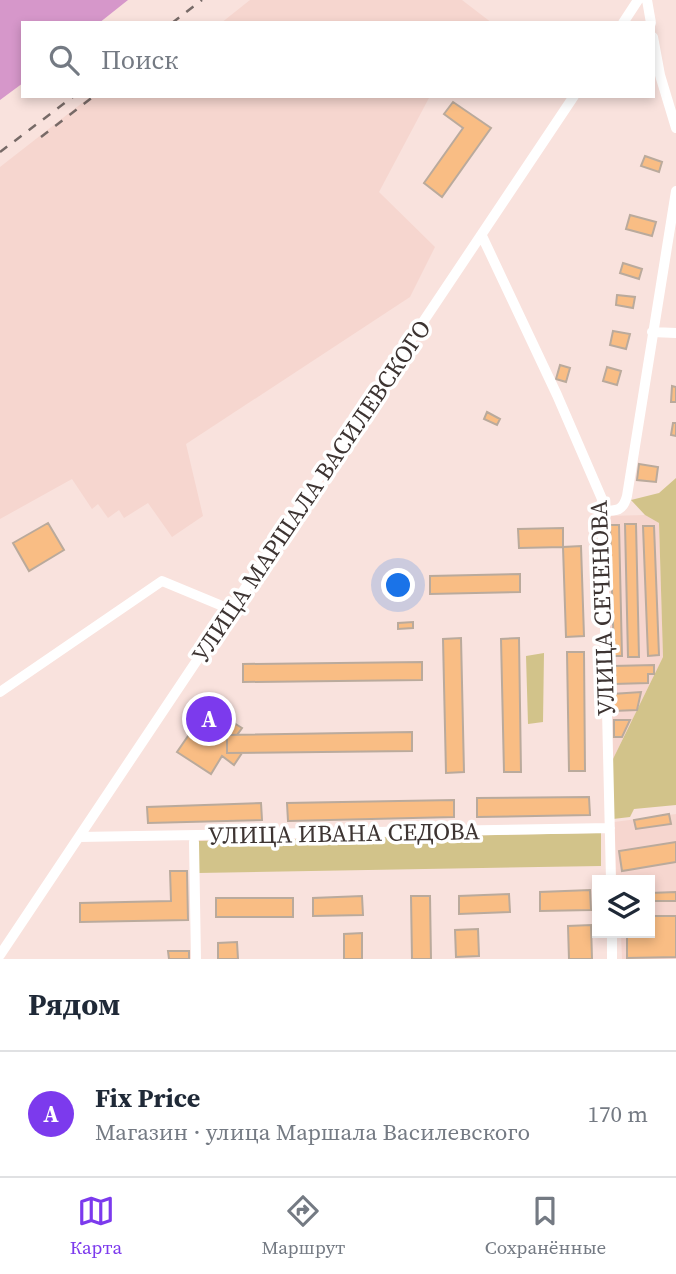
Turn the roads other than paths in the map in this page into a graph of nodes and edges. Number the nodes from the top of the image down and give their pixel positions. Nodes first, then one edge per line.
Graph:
1 (638, 0) edge
2 (648, 0) edge
3 (624, 21) edge
4 (651, 21) edge
5 (655, 47) edge
6 (573, 98) edge
7 (676, 128) edge
8 (676, 191) edge
9 (482, 236) junction
10 (652, 331) junction
11 (676, 333) edge
12 (602, 511) junction
13 (232, 610) junction
14 (0, 692) edge
15 (610, 828) junction
16 (79, 837) junction
17 (194, 842) dead end
18 (611, 875) edge
19 (612, 938) edge
20 (0, 955) edge
21 (196, 959) edge
22 (612, 959) edge

1 - 3 street
2 - 4 street
5 - 7 street
6 - 9 street, УЛИЦА МАРШАЛА ВАСИЛЕВСКОГО
8 - 10 street
9 - 12 street, УЛИЦА СЕЧЕНОВА
9 - 13 street, УЛИЦА МАРШАЛА ВАСИЛЕВСКОГО
10 - 11 street
10 - 12 street
12 - 15 street, УЛИЦА СЕЧЕНОВА
13 - 14 street
13 - 16 street, УЛИЦА МАРШАЛА ВАСИЛЕВСКОГО
15 - 16 street, УЛИЦА ИВАНА СЕДОВА
15 - 18 street, УЛИЦА СЕЧЕНОВА
16 - 20 street, УЛИЦА МАРШАЛА ВАСИЛЕВСКОГО
17 - 21 street
19 - 22 street

